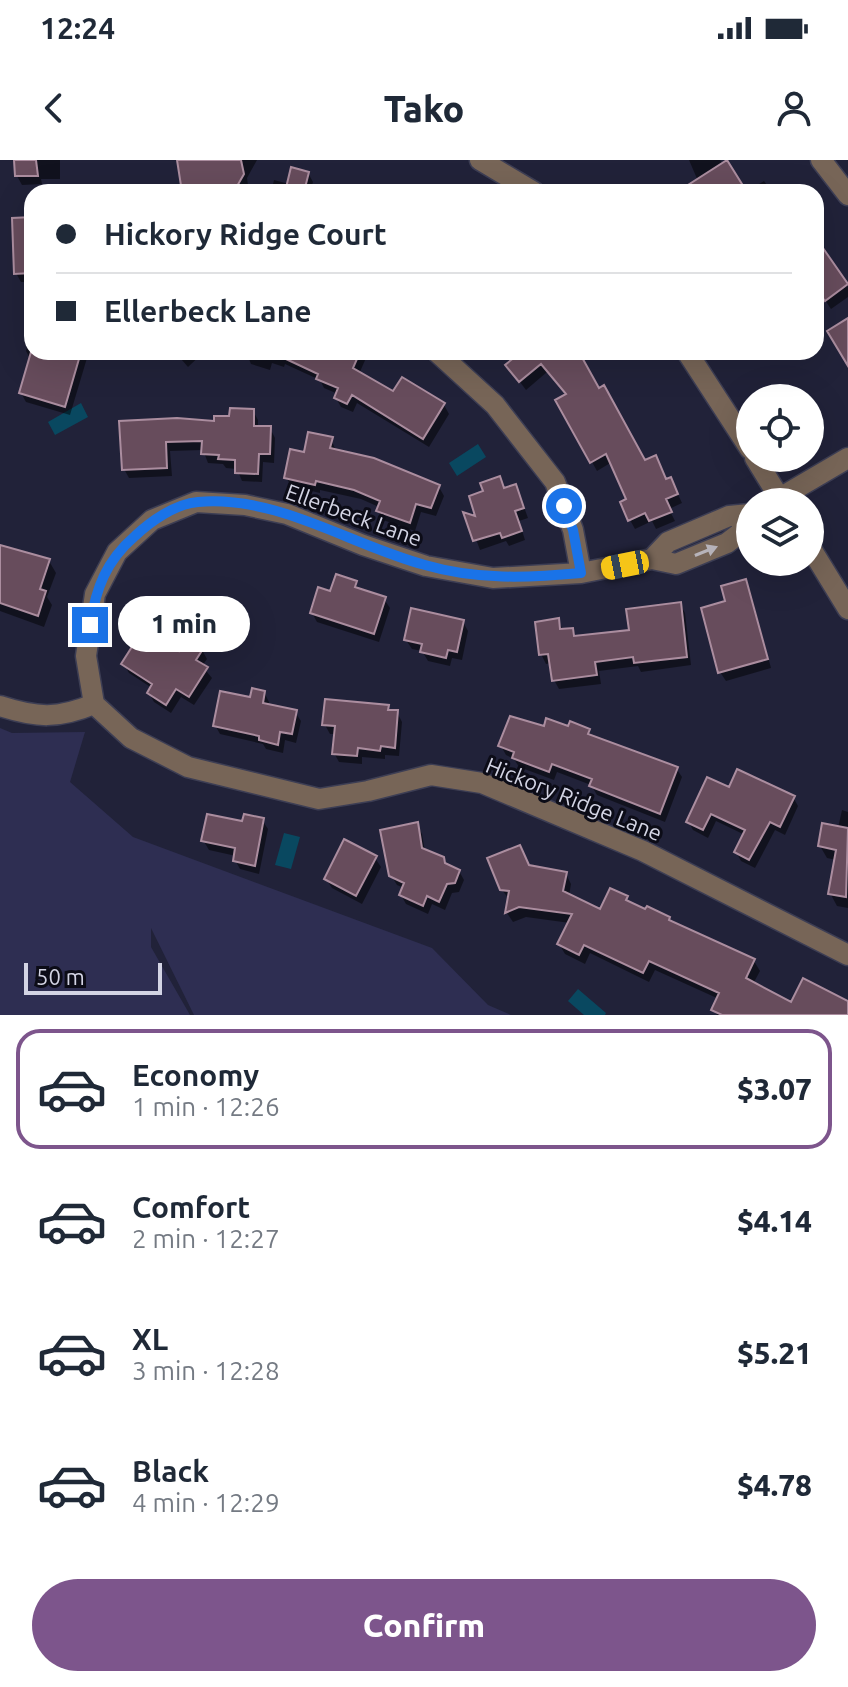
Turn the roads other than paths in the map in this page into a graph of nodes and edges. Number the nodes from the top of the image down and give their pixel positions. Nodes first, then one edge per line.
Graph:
1 (480, 160) edge
2 (821, 160) edge
3 (520, 184) edge
4 (848, 195) edge
5 (446, 360) edge
6 (693, 360) edge
7 (736, 426) edge
8 (848, 458) edge
9 (799, 488) edge
10 (736, 516) edge
11 (824, 570) edge
12 (581, 573) junction
13 (848, 609) edge
14 (94, 704) junction
15 (0, 706) edge
16 (848, 955) edge

1 - 3 street
2 - 4 street
5 - 12 street
6 - 7 street
8 - 9 street
10 - 12 street, Ellerbeck Lane
11 - 13 street
12 - 14 street, Ellerbeck Lane
14 - 15 street
14 - 16 street, Hickory Ridge Lane

